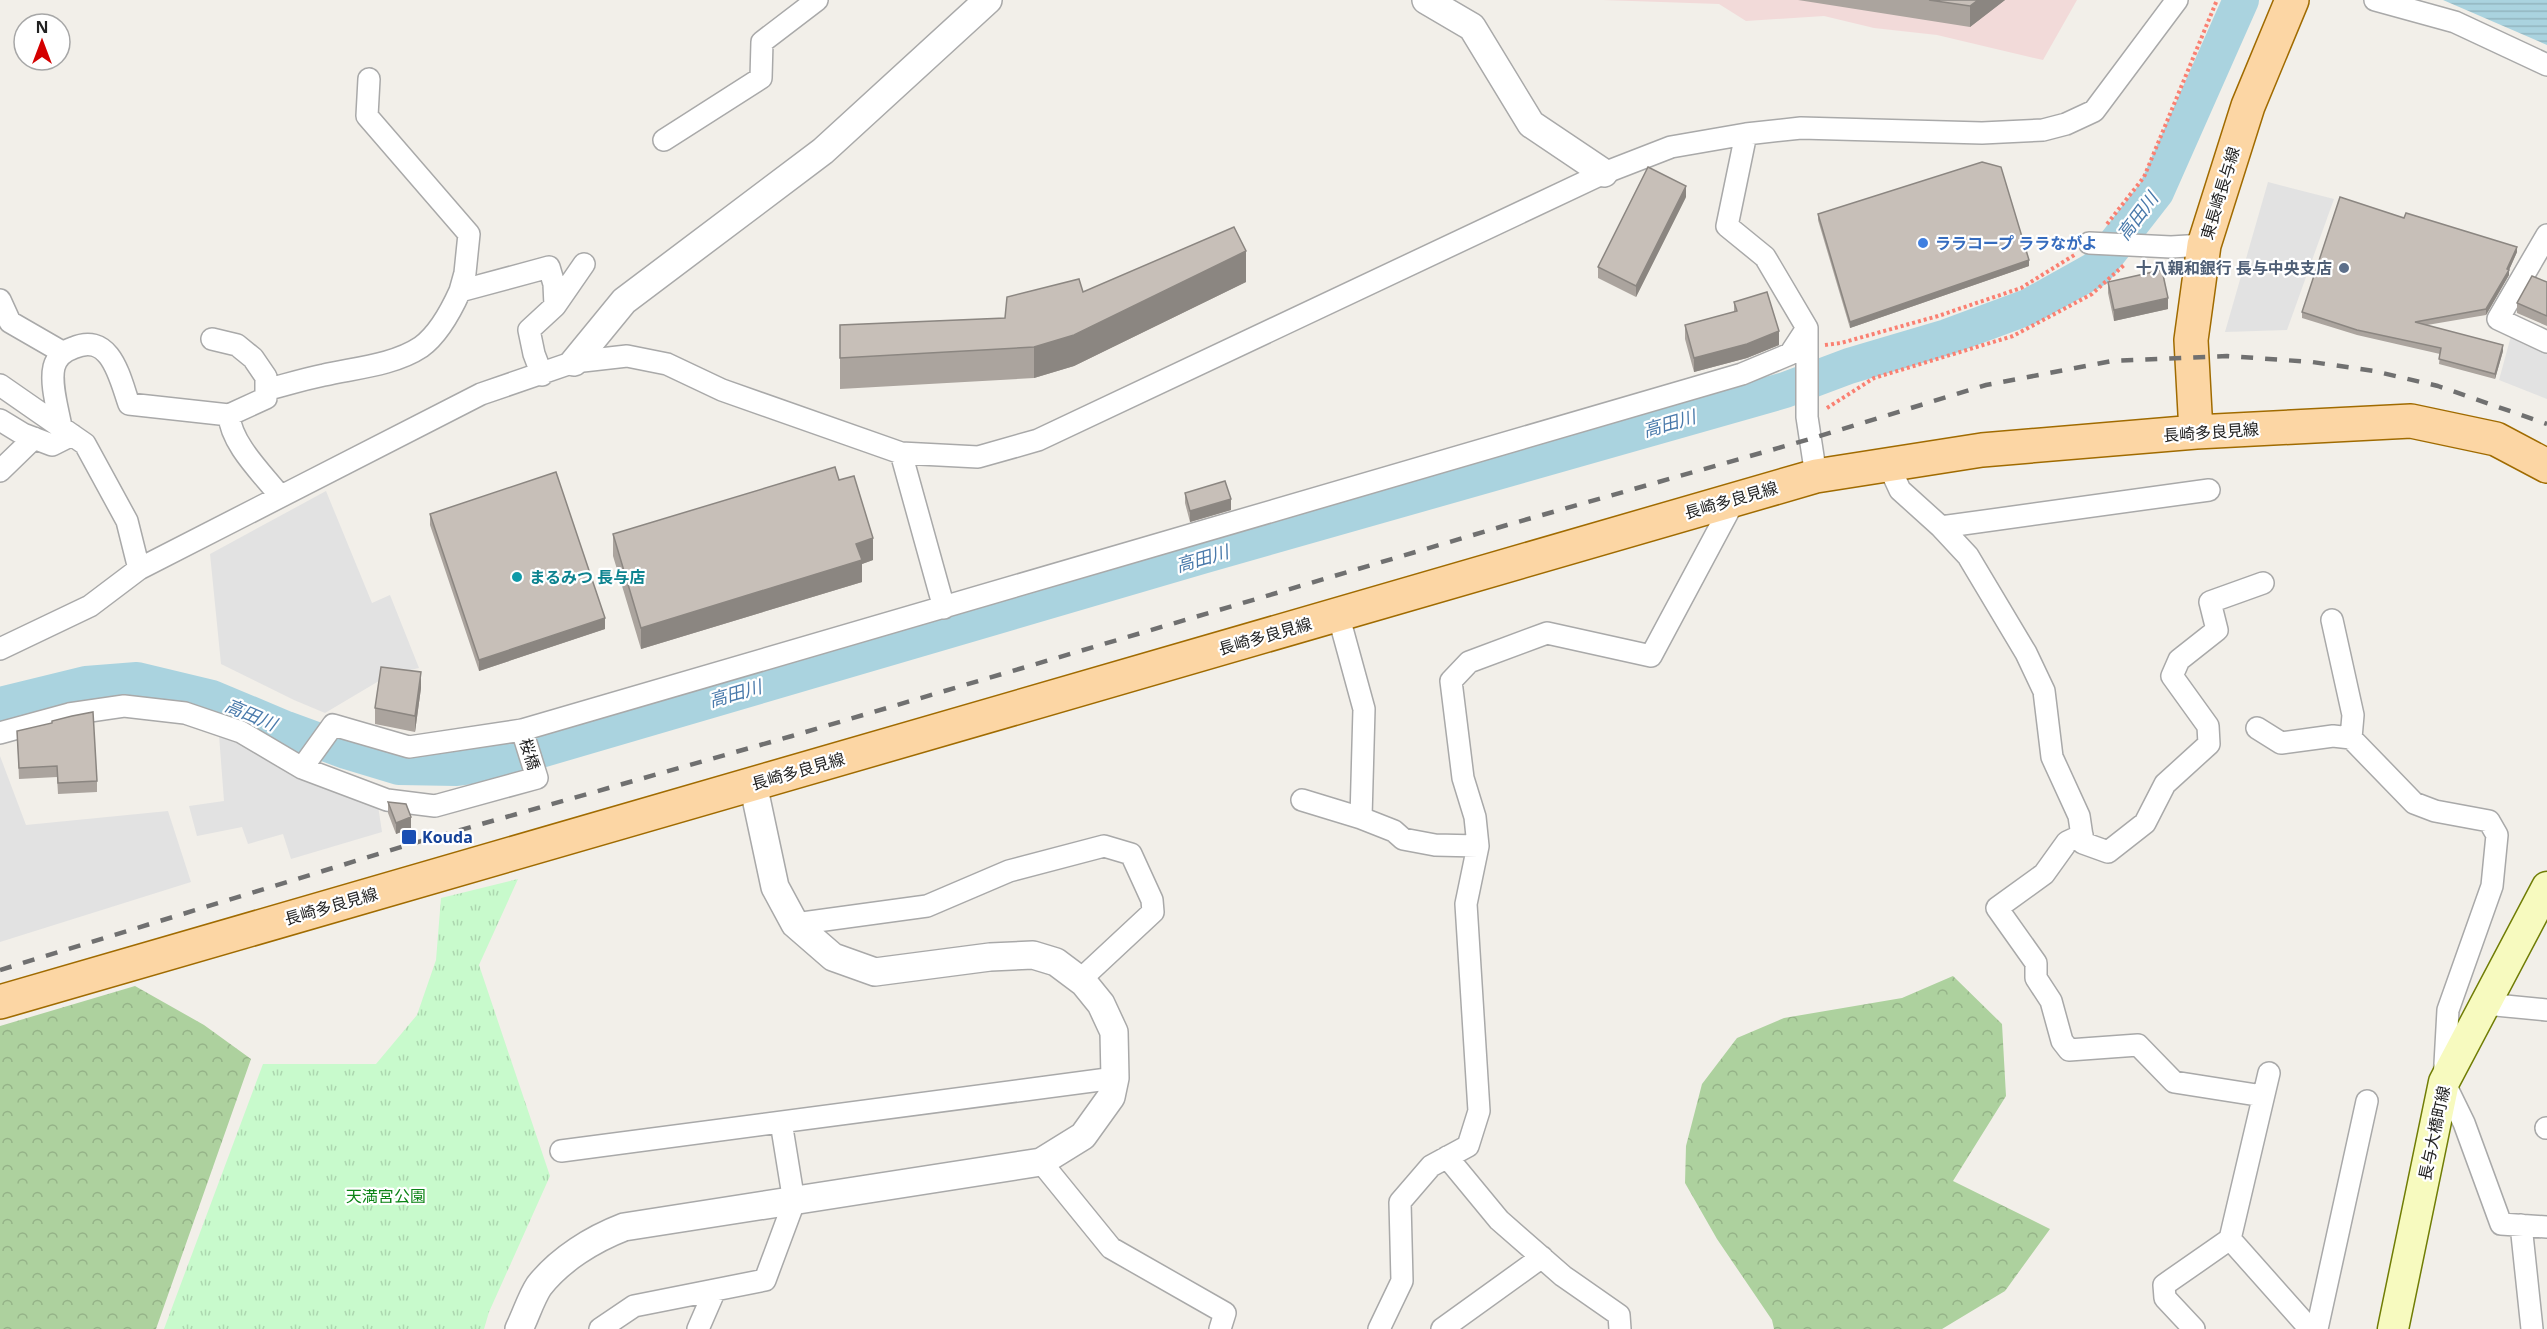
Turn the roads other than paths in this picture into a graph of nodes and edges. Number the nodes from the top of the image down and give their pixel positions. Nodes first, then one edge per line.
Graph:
1 (817, 0) edge
2 (988, 0) edge
3 (1426, 0) edge
4 (2177, 0) edge
5 (2292, 0) edge
6 (2375, 0) edge
7 (2547, 65) edge
8 (369, 79) dead end
9 (1746, 134) junction
10 (664, 140) dead end
11 (1604, 173) junction
12 (2547, 235) edge
13 (2090, 243) road end
14 (2204, 245) junction
15 (584, 264) dead end
16 (460, 291) junction
17 (0, 300) edge
18 (555, 306) junction
19 (1807, 337) junction
20 (212, 339) dead end
21 (2547, 342) edge
22 (62, 352) junction
23 (574, 362) junction
24 (542, 375) junction
25 (0, 385) edge
26 (266, 390) junction
27 (229, 415) junction
28 (0, 420) edge
29 (67, 431) junction
30 (2196, 432) junction
31 (34, 438) junction
32 (901, 453) junction
33 (1888, 464) junction
34 (2547, 466) edge
35 (0, 471) edge
36 (1816, 476) junction
37 (2209, 490) dead end
38 (280, 496) junction
39 (1735, 500) junction
40 (1941, 527) junction
41 (138, 568) junction
42 (2263, 583) dead end
43 (944, 608) junction
44 (1338, 614) junction
45 (2332, 620) dead end
46 (0, 649) edge
47 (2257, 728) dead end
48 (522, 730) junction
49 (0, 733) edge
50 (2351, 738) junction
51 (302, 768) junction
52 (753, 784) junction
53 (1302, 800) dead end
54 (1361, 818) junction
55 (2082, 836) junction
56 (1478, 846) junction
57 (2547, 887) edge
58 (795, 924) junction
59 (1080, 980) junction
60 (0, 1002) edge
61 (2486, 1004) junction
62 (2547, 1010) edge
63 (2269, 1073) dead end
64 (1115, 1078) junction
65 (2445, 1082) junction
66 (2263, 1096) junction
67 (2367, 1101) dead end
68 (781, 1122) junction
69 (561, 1150) dead end
70 (1448, 1157) junction
71 (1041, 1162) junction
72 (794, 1202) junction
73 (2521, 1225) junction
74 (2547, 1227) edge
75 (2230, 1239) junction
76 (1542, 1257) junction
77 (715, 1290) junction
78 (519, 1329) edge
79 (600, 1329) edge
80 (698, 1329) edge
81 (1220, 1329) edge
82 (1379, 1329) edge
83 (1442, 1329) edge
84 (1620, 1329) edge
85 (2194, 1329) edge
86 (2310, 1329) edge
87 (2317, 1329) edge
88 (2393, 1329) edge
89 (2532, 1329) edge

1 - 10 street
2 - 23 street
3 - 11 street
4 - 9 street
5 - 14 main road, 東長崎長与線
6 - 7 street
8 - 16 street
9 - 11 street
9 - 19 street
11 - 32 street
12 - 21 street
13 - 14 street
14 - 30 main road, 東長崎長与線
15 - 18 street
16 - 18 street
16 - 26 street
17 - 22 street
18 - 24 street
19 - 36 street
19 - 43 street
20 - 26 street
22 - 27 street
22 - 29 street
23 - 24 street
23 - 32 street
24 - 38 street
25 - 29 street
26 - 27 street
27 - 38 street
28 - 31 street
29 - 31 street
29 - 41 street
30 - 33 main road, 長崎多良見線
30 - 34 main road, 長崎多良見線
31 - 35 street
32 - 43 street
33 - 36 main road, 長崎多良見線
33 - 40 street
36 - 39 main road, 長崎多良見線
37 - 40 street
38 - 41 street
39 - 44 main road, 長崎多良見線
39 - 56 street
40 - 55 street
41 - 46 street
42 - 55 street
43 - 48 street
44 - 52 main road, 長崎多良見線
44 - 54 street
45 - 50 street
47 - 50 street
48 - 51 street
48 - 51 street, 桜橋
49 - 51 street
50 - 65 street
52 - 58 street
52 - 60 main road, 長崎多良見線
53 - 54 street
54 - 56 street
55 - 66 street
56 - 70 street
57 - 61 main road, 長与大橋町線
58 - 59 street
58 - 59 street
59 - 64 street
61 - 62 street
61 - 65 main road, 長与大橋町線
63 - 66 street
64 - 68 street
64 - 71 street
65 - 73 street
65 - 88 main road, 長与大橋町線
66 - 75 street
67 - 87 street
68 - 69 street
68 - 72 street
70 - 76 street
70 - 82 street
71 - 72 street
71 - 81 street
72 - 77 street
72 - 78 street
73 - 74 street
73 - 89 street
75 - 85 street
75 - 86 street
76 - 83 street
76 - 84 street
77 - 79 street
77 - 80 street

